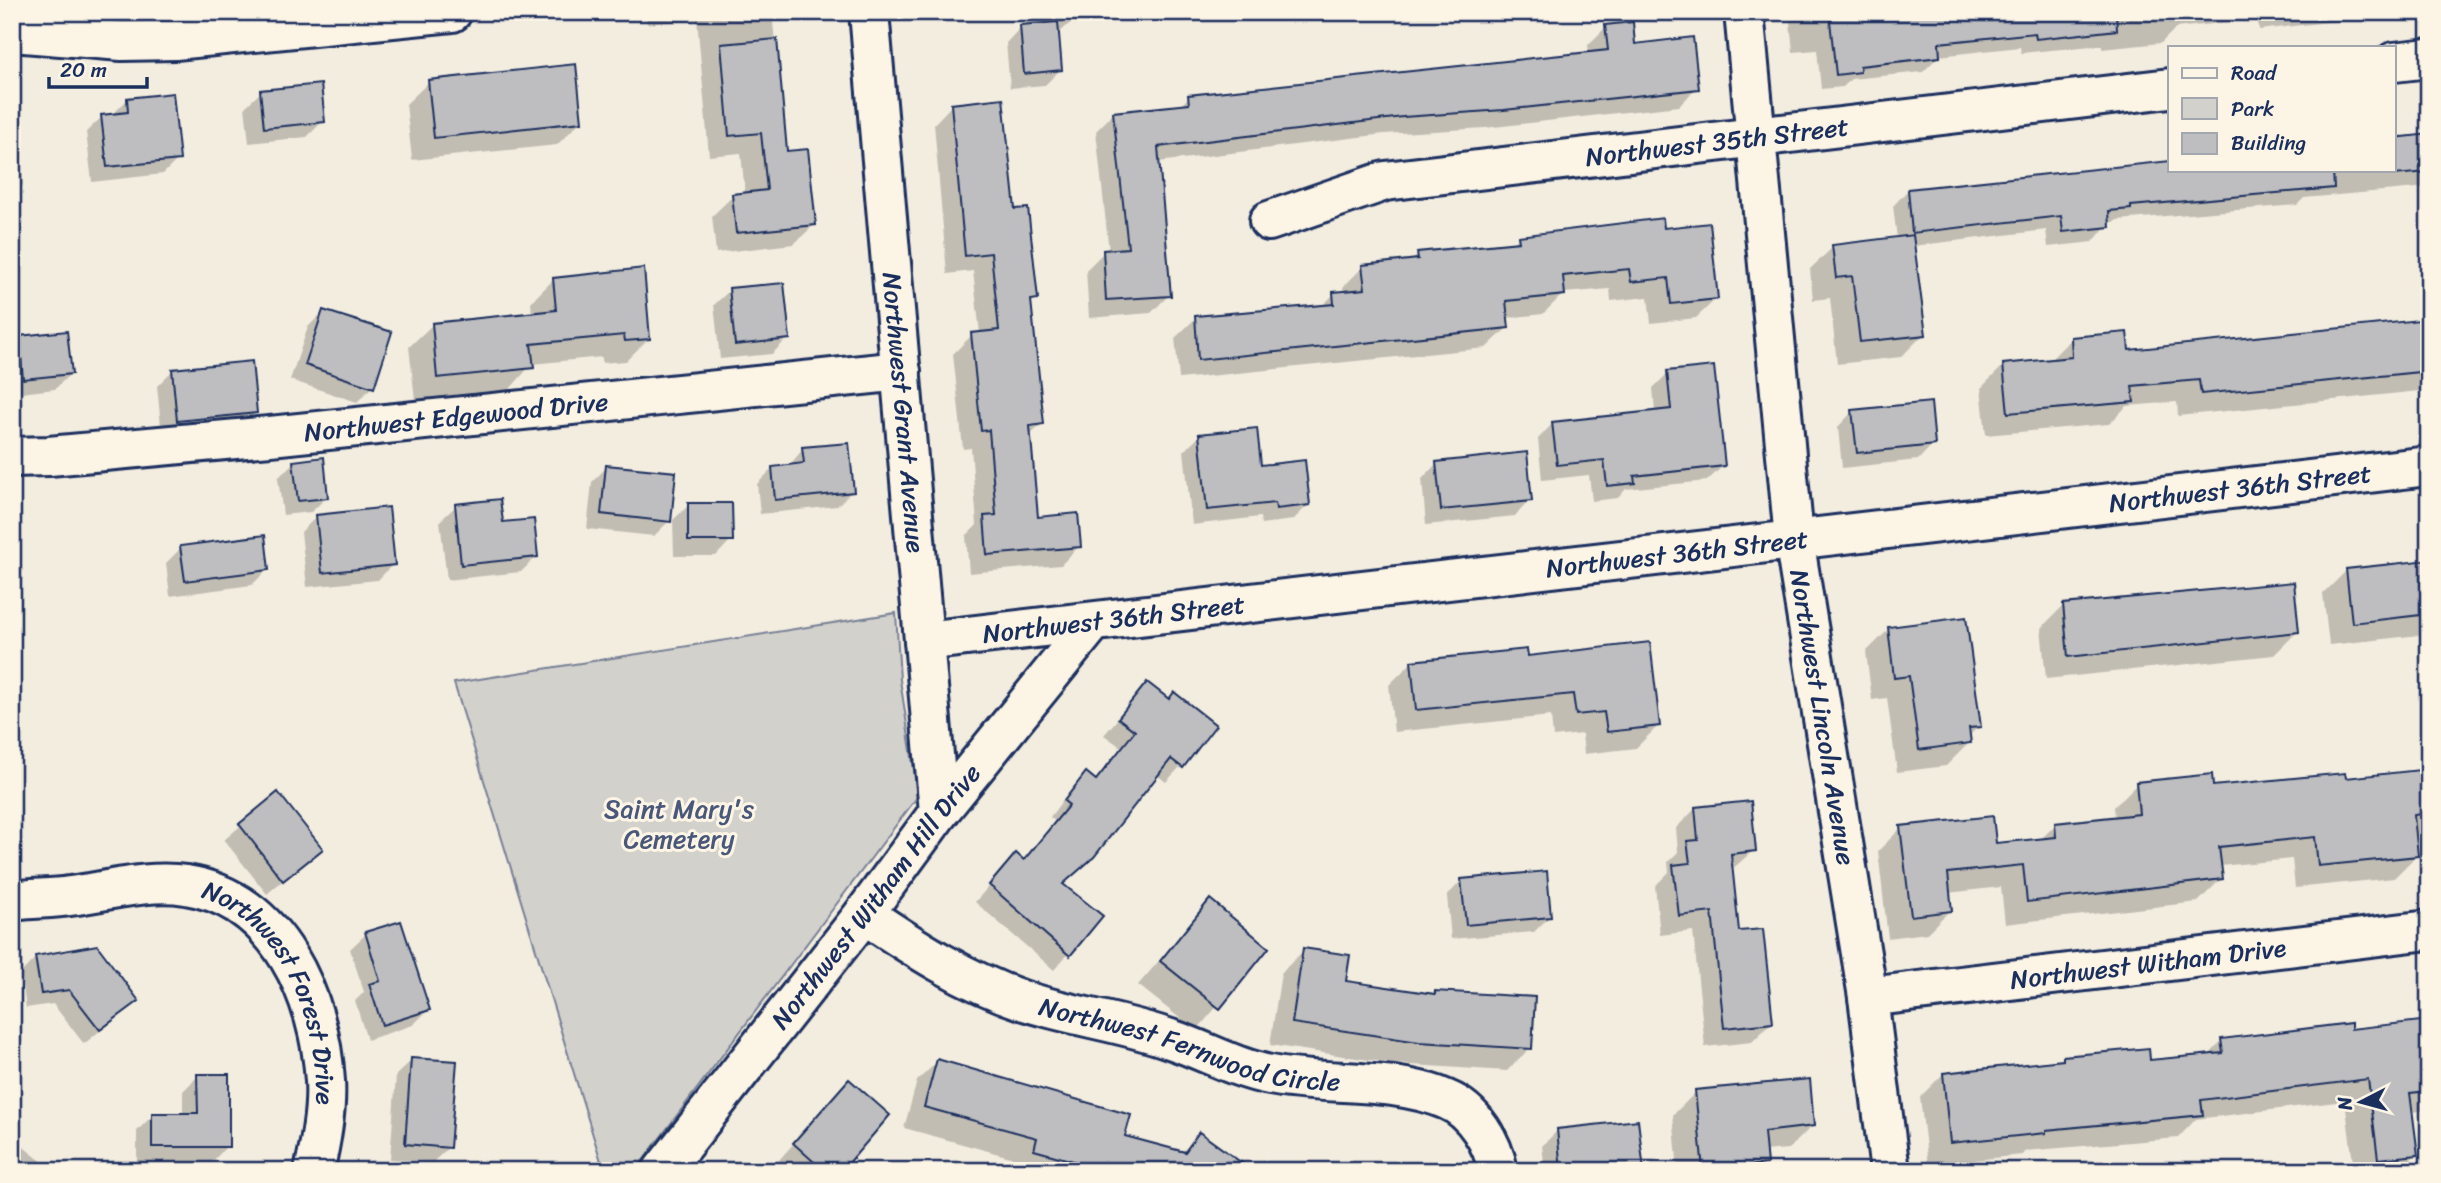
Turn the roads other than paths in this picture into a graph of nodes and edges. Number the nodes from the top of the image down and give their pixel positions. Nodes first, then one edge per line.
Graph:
1 (452, 12) edge
2 (869, 12) edge
3 (1744, 12) edge
4 (12, 32) edge
5 (2429, 58) edge
6 (2396, 62) edge
7 (2168, 88) edge
8 (1756, 136) junction
9 (1269, 221) dead end
10 (901, 371) junction
11 (12, 457) edge
12 (2429, 466) edge
13 (1794, 540) junction
14 (1093, 622) junction
15 (924, 641) junction
16 (939, 812) junction
17 (12, 901) edge
18 (864, 914) junction
19 (2429, 930) edge
20 (1868, 997) junction
21 (314, 1171) edge
22 (662, 1171) edge
23 (1498, 1171) edge
24 (1890, 1171) edge

1 - 4 street
2 - 10 street, Northwest Grant Avenue
3 - 8 street, Northwest Lincoln Avenue
5 - 6 street
7 - 8 street, Northwest 35th Street
8 - 9 street, Northwest 35th Street
8 - 13 street, Northwest Lincoln Avenue
10 - 11 street, Northwest Edgewood Drive
10 - 15 street, Northwest Grant Avenue
12 - 13 street, Northwest 36th Street
13 - 14 street, Northwest 36th Street
13 - 20 street, Northwest Lincoln Avenue
14 - 15 street, Northwest 36th Street
14 - 16 street, Northwest Witham Hill Drive
15 - 16 street, Northwest Grant Avenue
16 - 18 street, Northwest Witham Hill Drive
17 - 21 street, Northwest Forest Drive
18 - 22 street, Northwest Witham Hill Drive
18 - 23 street, Northwest Fernwood Circle
19 - 20 street, Northwest Witham Drive
20 - 24 street, Northwest Lincoln Avenue

